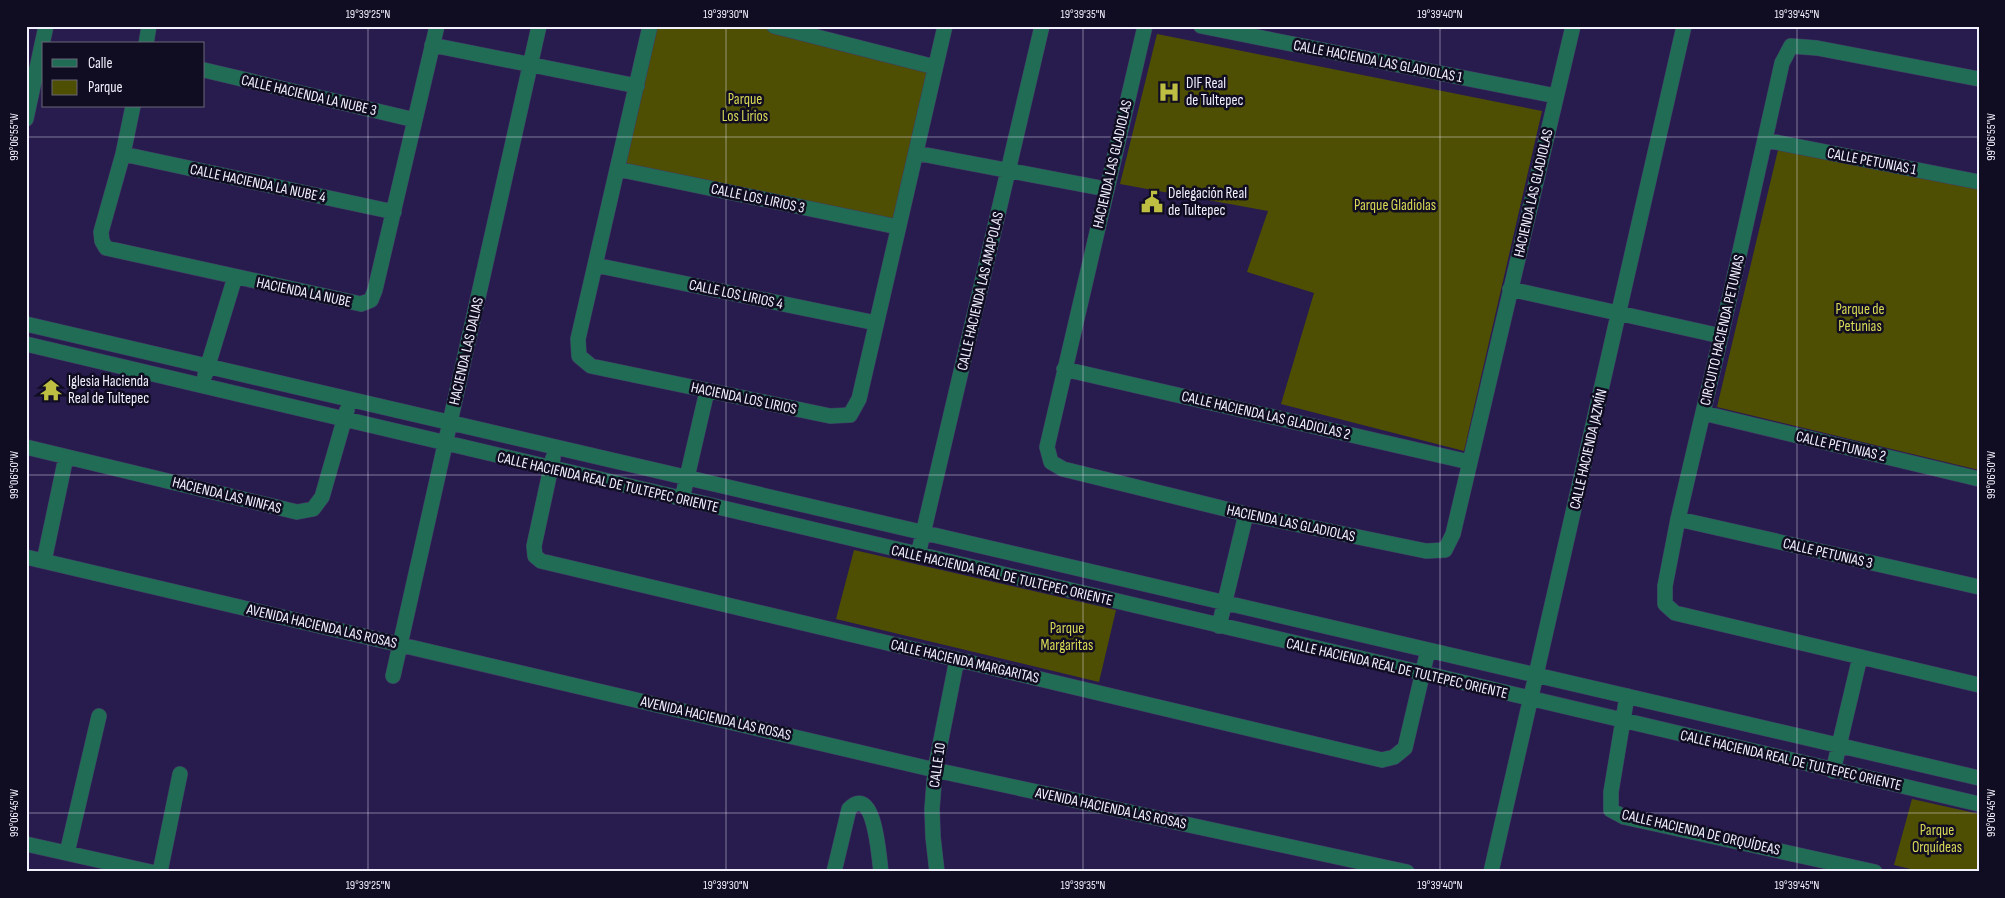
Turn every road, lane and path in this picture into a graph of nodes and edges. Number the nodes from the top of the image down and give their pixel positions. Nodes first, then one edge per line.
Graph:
1 (46, 26) edge
2 (149, 26) edge
3 (437, 26) edge
4 (539, 26) edge
5 (650, 26) edge
6 (774, 26) edge
7 (945, 26) edge
8 (1042, 26) edge
9 (1145, 26) edge
10 (1201, 26) edge
11 (1573, 26) edge
12 (1684, 26) edge
13 (43, 42) edge
14 (146, 42) edge
15 (42, 45) edge
16 (432, 45) junction
17 (531, 65) junction
18 (935, 67) junction
19 (205, 70) edge
20 (1979, 79) edge
21 (636, 86) junction
22 (1556, 96) junction
23 (132, 108) edge
24 (26, 119) edge
25 (415, 120) junction
26 (1765, 140) junction
27 (916, 153) junction
28 (122, 154) junction
29 (617, 169) junction
30 (1008, 171) junction
31 (1979, 182) edge
32 (1106, 189) junction
33 (394, 212) junction
34 (898, 227) junction
35 (595, 265) junction
36 (235, 277) junction
37 (1510, 289) junction
38 (1619, 313) junction
39 (876, 323) junction
40 (26, 324) edge
41 (76, 335) junction
42 (1721, 336) junction
43 (26, 344) edge
44 (71, 355) junction
45 (208, 366) junction
46 (1064, 369) junction
47 (202, 386) junction
48 (707, 391) junction
49 (351, 399) junction
50 (1703, 413) junction
51 (344, 419) junction
52 (450, 422) junction
53 (446, 443) junction
54 (26, 447) edge
55 (556, 447) junction
56 (66, 457) junction
57 (1469, 462) junction
58 (550, 468) junction
59 (687, 477) junction
60 (1979, 479) edge
61 (682, 499) junction
62 (1246, 514) junction
63 (1678, 520) junction
64 (923, 532) junction
65 (918, 555) junction
66 (26, 557) edge
67 (44, 561) junction
68 (1979, 587) edge
69 (1225, 603) junction
70 (1220, 626) junction
71 (400, 644) junction
72 (1428, 650) junction
73 (1860, 657) junction
74 (957, 659) junction
75 (1422, 674) junction
76 (1536, 675) junction
77 (393, 676) dead end
78 (1979, 685) edge
79 (1627, 696) junction
80 (1530, 699) junction
81 (99, 716) dead end
82 (1623, 721) junction
83 (1839, 746) junction
84 (935, 770) junction
85 (1833, 771) junction
86 (180, 774) dead end
87 (1979, 778) edge
88 (1979, 804) edge
89 (26, 844) edge
90 (68, 853) junction
91 (151, 872) edge
92 (160, 872) edge
93 (834, 872) edge
94 (881, 872) edge
95 (937, 872) edge
96 (1407, 872) edge
97 (1491, 872) edge
98 (1875, 872) edge

1 - 13 street
2 - 14 street
3 - 16 street, HACIENDA LA NUBE
4 - 17 street, HACIENDA LAS DALIAS
5 - 21 street, HACIENDA LOS LIRIOS
6 - 18 street
7 - 18 street, HACIENDA LOS LIRIOS
8 - 30 street, CALLE HACIENDA LAS AMAPOLAS
9 - 32 street, HACIENDA LAS GLADIOLAS
10 - 22 street, CALLE HACIENDA LAS GLADIOLAS 1
11 - 22 street, HACIENDA LAS GLADIOLAS
12 - 38 street, CALLE HACIENDA JAZMÍN
15 - 24 street
16 - 17 street
16 - 25 street, HACIENDA LA NUBE
17 - 21 street
17 - 52 street, HACIENDA LAS DALIAS
18 - 27 street, HACIENDA LOS LIRIOS
19 - 25 street, CALLE HACIENDA LA NUBE 3
20 - 26 street, CIRCUITO HACIENDA PETUNIAS
21 - 29 street, HACIENDA LOS LIRIOS
22 - 37 street, HACIENDA LAS GLADIOLAS
23 - 28 street, HACIENDA LA NUBE
25 - 33 street, HACIENDA LA NUBE
26 - 31 street, CALLE PETUNIAS 1
26 - 42 street, CIRCUITO HACIENDA PETUNIAS
27 - 30 street
27 - 34 street, HACIENDA LOS LIRIOS
28 - 33 street, CALLE HACIENDA LA NUBE 4
28 - 36 street, HACIENDA LA NUBE
29 - 34 street, CALLE LOS LIRIOS 3
29 - 35 street, HACIENDA LOS LIRIOS
30 - 32 street
30 - 64 street, CALLE HACIENDA LAS AMAPOLAS
32 - 46 street, HACIENDA LAS GLADIOLAS
33 - 36 street, HACIENDA LA NUBE
34 - 39 street, HACIENDA LOS LIRIOS
35 - 39 street, CALLE LOS LIRIOS 4
35 - 48 street, HACIENDA LOS LIRIOS
36 - 45 street
37 - 38 street
37 - 57 street, HACIENDA LAS GLADIOLAS
38 - 42 street
38 - 76 street, CALLE HACIENDA JAZMÍN
39 - 48 street, HACIENDA LOS LIRIOS
40 - 41 street
41 - 44 street
41 - 45 street
42 - 50 street, CIRCUITO HACIENDA PETUNIAS
43 - 44 street, CALLE HACIENDA REAL DE TULTEPEC ORIENTE
44 - 47 street, CALLE HACIENDA REAL DE TULTEPEC ORIENTE
45 - 47 street
45 - 49 street
46 - 57 street, CALLE HACIENDA LAS GLADIOLAS 2
46 - 62 street, HACIENDA LAS GLADIOLAS
47 - 51 street, CALLE HACIENDA REAL DE TULTEPEC ORIENTE
48 - 59 street
49 - 51 street, HACIENDA LAS NINFAS
49 - 52 street
50 - 60 street, CALLE PETUNIAS 2
50 - 63 street, CIRCUITO HACIENDA PETUNIAS
51 - 53 street, CALLE HACIENDA REAL DE TULTEPEC ORIENTE
51 - 56 street, HACIENDA LAS NINFAS
52 - 53 street, HACIENDA LAS DALIAS
52 - 55 street
53 - 58 street, CALLE HACIENDA REAL DE TULTEPEC ORIENTE
53 - 71 street, HACIENDA LAS DALIAS
54 - 56 street, HACIENDA LAS NINFAS
55 - 58 street, CALLE HACIENDA MARGARITAS
55 - 59 street
56 - 67 street
57 - 62 street, HACIENDA LAS GLADIOLAS
58 - 61 street, CALLE HACIENDA REAL DE TULTEPEC ORIENTE
58 - 74 street, CALLE HACIENDA MARGARITAS
59 - 61 street
59 - 64 street
61 - 65 street, CALLE HACIENDA REAL DE TULTEPEC ORIENTE
62 - 69 street
63 - 68 street, CALLE PETUNIAS 3
63 - 73 street, CIRCUITO HACIENDA PETUNIAS
64 - 65 street, CALLE HACIENDA LAS AMAPOLAS
64 - 69 street
65 - 70 street, CALLE HACIENDA REAL DE TULTEPEC ORIENTE
66 - 67 street, AVENIDA HACIENDA LAS ROSAS
67 - 71 street, AVENIDA HACIENDA LAS ROSAS
69 - 70 street
69 - 72 street
70 - 75 street, CALLE HACIENDA REAL DE TULTEPEC ORIENTE
71 - 77 street, HACIENDA LAS DALIAS
71 - 84 street, AVENIDA HACIENDA LAS ROSAS
72 - 75 street, CALLE HACIENDA MARGARITAS
72 - 76 street
73 - 78 street, CIRCUITO HACIENDA PETUNIAS
73 - 83 street
74 - 75 street, CALLE HACIENDA MARGARITAS
74 - 84 street, CALLE 10
75 - 80 street, CALLE HACIENDA REAL DE TULTEPEC ORIENTE
76 - 79 street
76 - 80 street, CALLE HACIENDA JAZMÍN
79 - 82 street, CALLE HACIENDA DE ORQUÍDEAS
79 - 83 street
80 - 82 street, CALLE HACIENDA REAL DE TULTEPEC ORIENTE
80 - 97 street, CALLE HACIENDA JAZMÍN
81 - 90 street
82 - 85 street, CALLE HACIENDA REAL DE TULTEPEC ORIENTE
82 - 98 street, CALLE HACIENDA DE ORQUÍDEAS
83 - 85 street
83 - 87 street
84 - 95 street, CALLE 10
84 - 96 street, AVENIDA HACIENDA LAS ROSAS
85 - 88 street, CALLE HACIENDA REAL DE TULTEPEC ORIENTE
86 - 92 street
89 - 90 street
90 - 91 street
93 - 94 street

